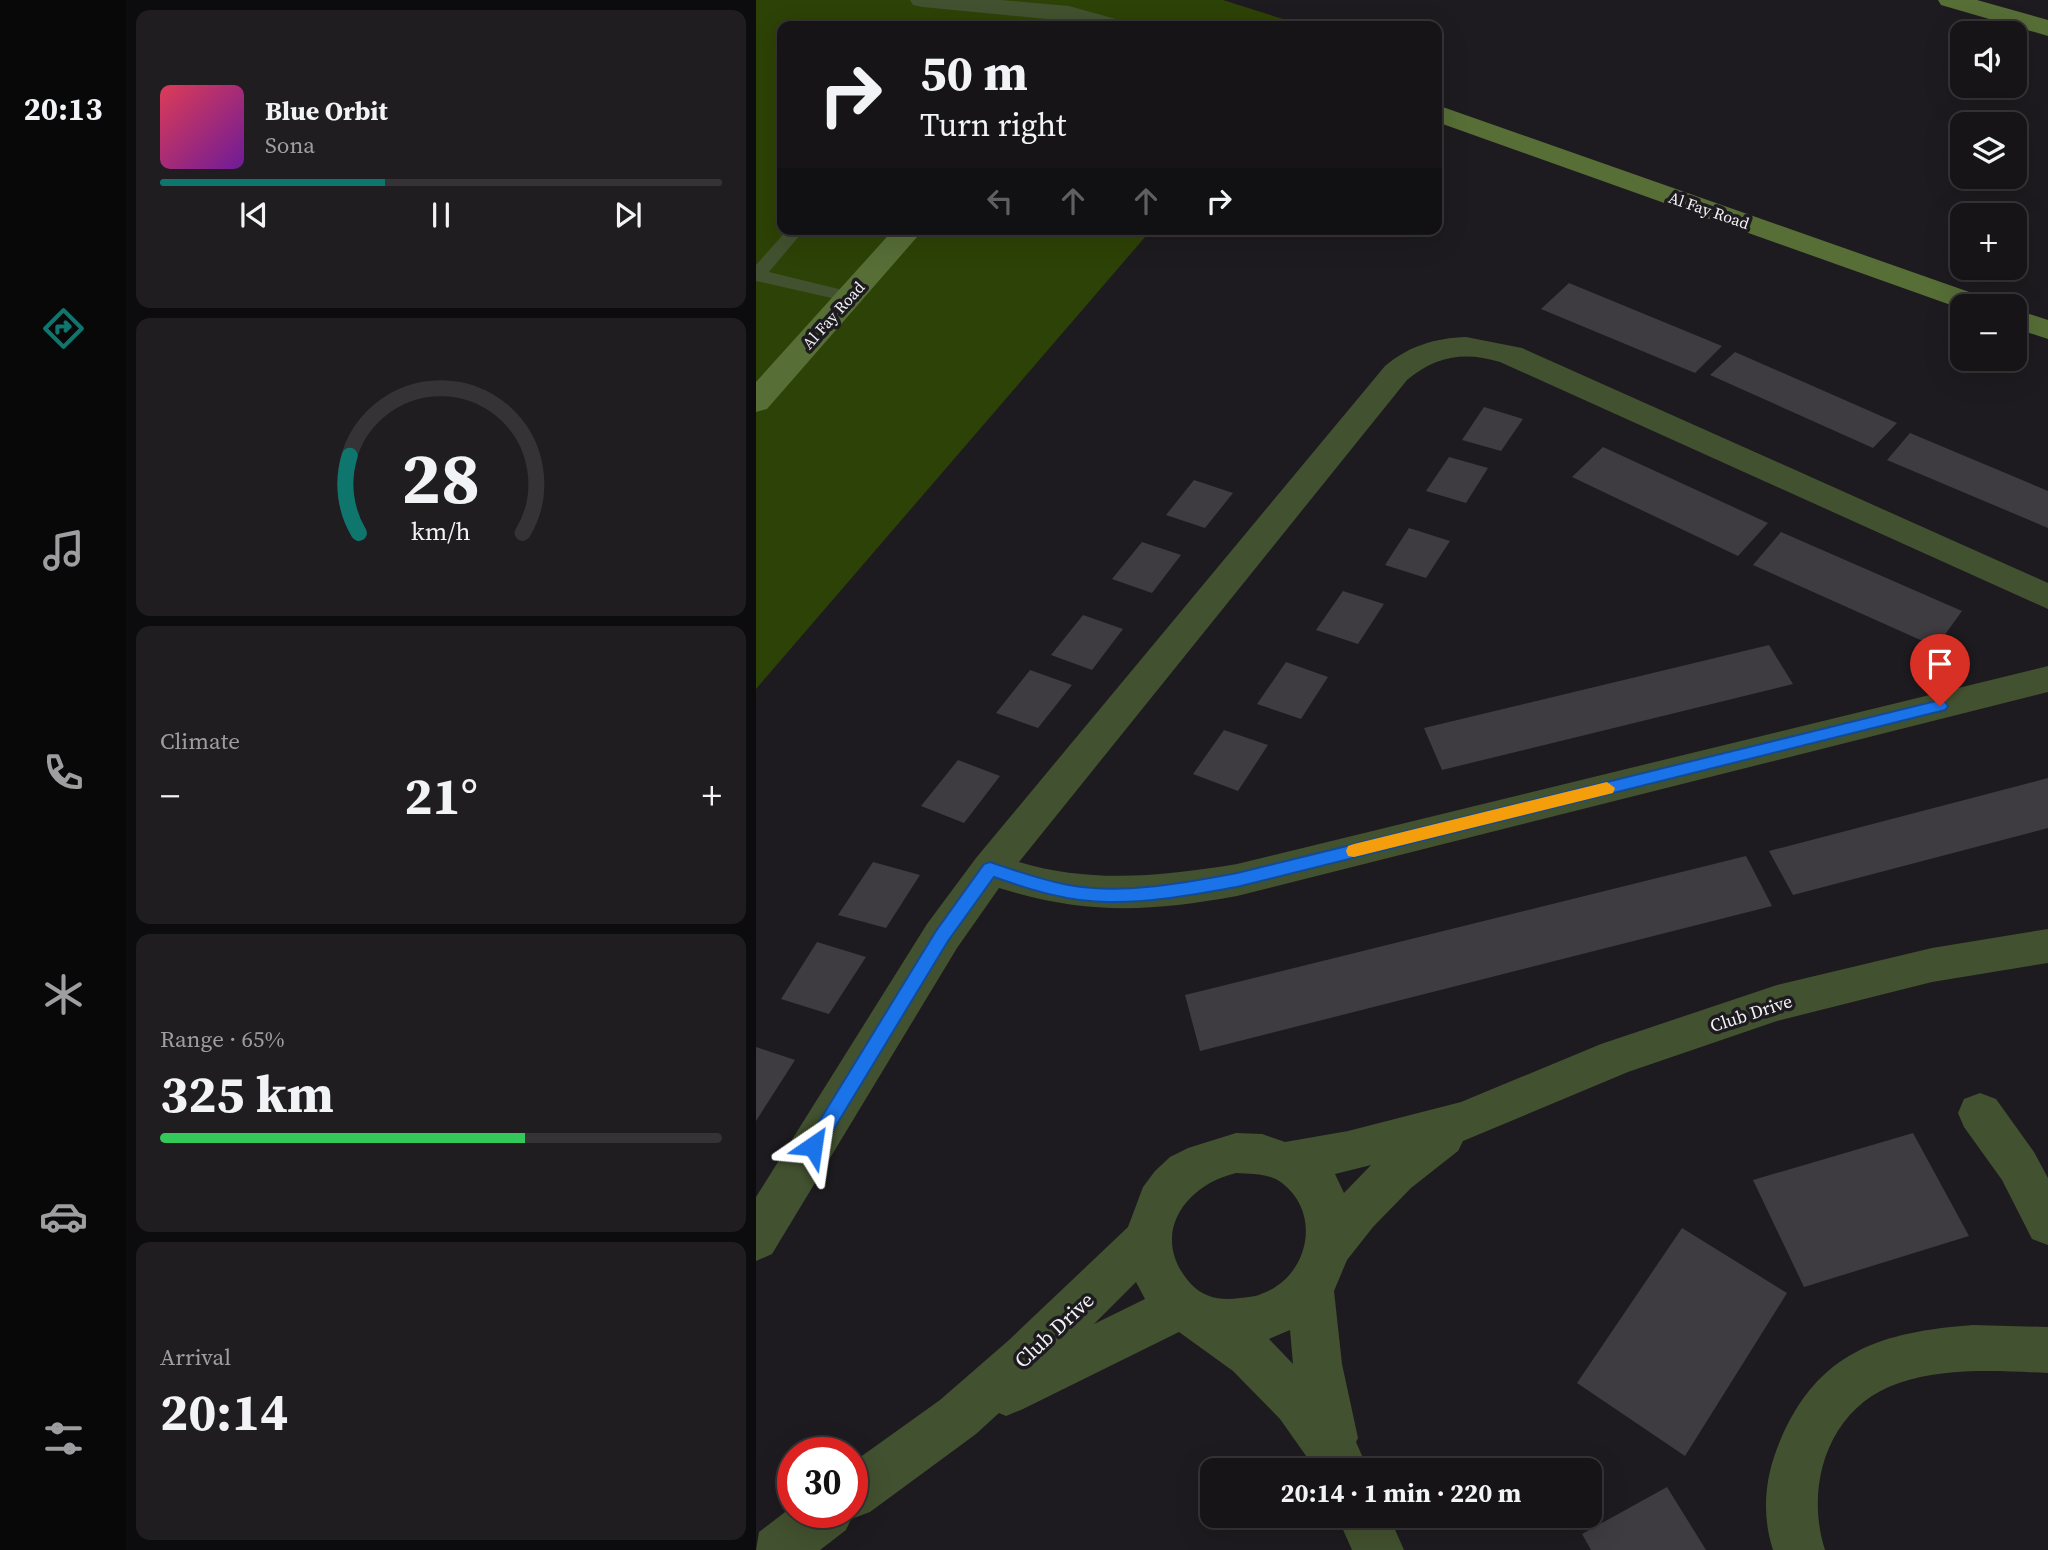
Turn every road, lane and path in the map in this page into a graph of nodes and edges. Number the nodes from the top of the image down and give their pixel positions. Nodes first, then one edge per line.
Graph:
1 (922, 0) edge
2 (1950, 0) edge
3 (2029, 0) edge
4 (2048, 5) edge
5 (1097, 21) edge
6 (2048, 28) edge
7 (1442, 115) edge
8 (792, 235) edge
9 (905, 235) edge
10 (756, 276) edge
11 (1950, 295) edge
12 (849, 298) junction
13 (2027, 323) edge
14 (2048, 330) edge
15 (756, 402) edge
16 (2048, 597) edge
17 (2048, 679) edge
18 (990, 869) junction
19 (2048, 946) edge
20 (1980, 1113) dead end
21 (1466, 1120) junction
22 (1287, 1162) junction
23 (2048, 1224) edge
24 (756, 1239) edge
25 (1148, 1239) junction
26 (1331, 1244) junction
27 (1310, 1288) junction
28 (1189, 1311) junction
29 (2048, 1350) edge
30 (958, 1417) junction
31 (1337, 1458) edge
32 (1339, 1458) edge
33 (868, 1482) edge
34 (807, 1528) edge
35 (1368, 1528) edge
36 (777, 1550) edge
37 (1378, 1550) edge
38 (1799, 1550) edge

1 - 5 street
2 - 6 street
3 - 4 street
7 - 11 street, Al Fay Road
8 - 10 lane
9 - 12 street, Al Fay Road
10 - 12 lane
12 - 15 street, Al Fay Road
13 - 14 street
16 - 18 street
17 - 18 street
18 - 24 street
19 - 21 street, Club Drive
20 - 23 street
21 - 22 street, Club Drive
21 - 26 street, Club Drive
22 - 25 street, Club Drive
22 - 26 street, Club Drive
25 - 28 street, Club Drive
25 - 30 street, Club Drive
26 - 27 street, Club Drive
27 - 28 street, Club Drive
27 - 32 street
28 - 30 street, Club Drive
28 - 31 street
29 - 38 street
30 - 33 street, Club Drive
34 - 36 street
35 - 37 street

